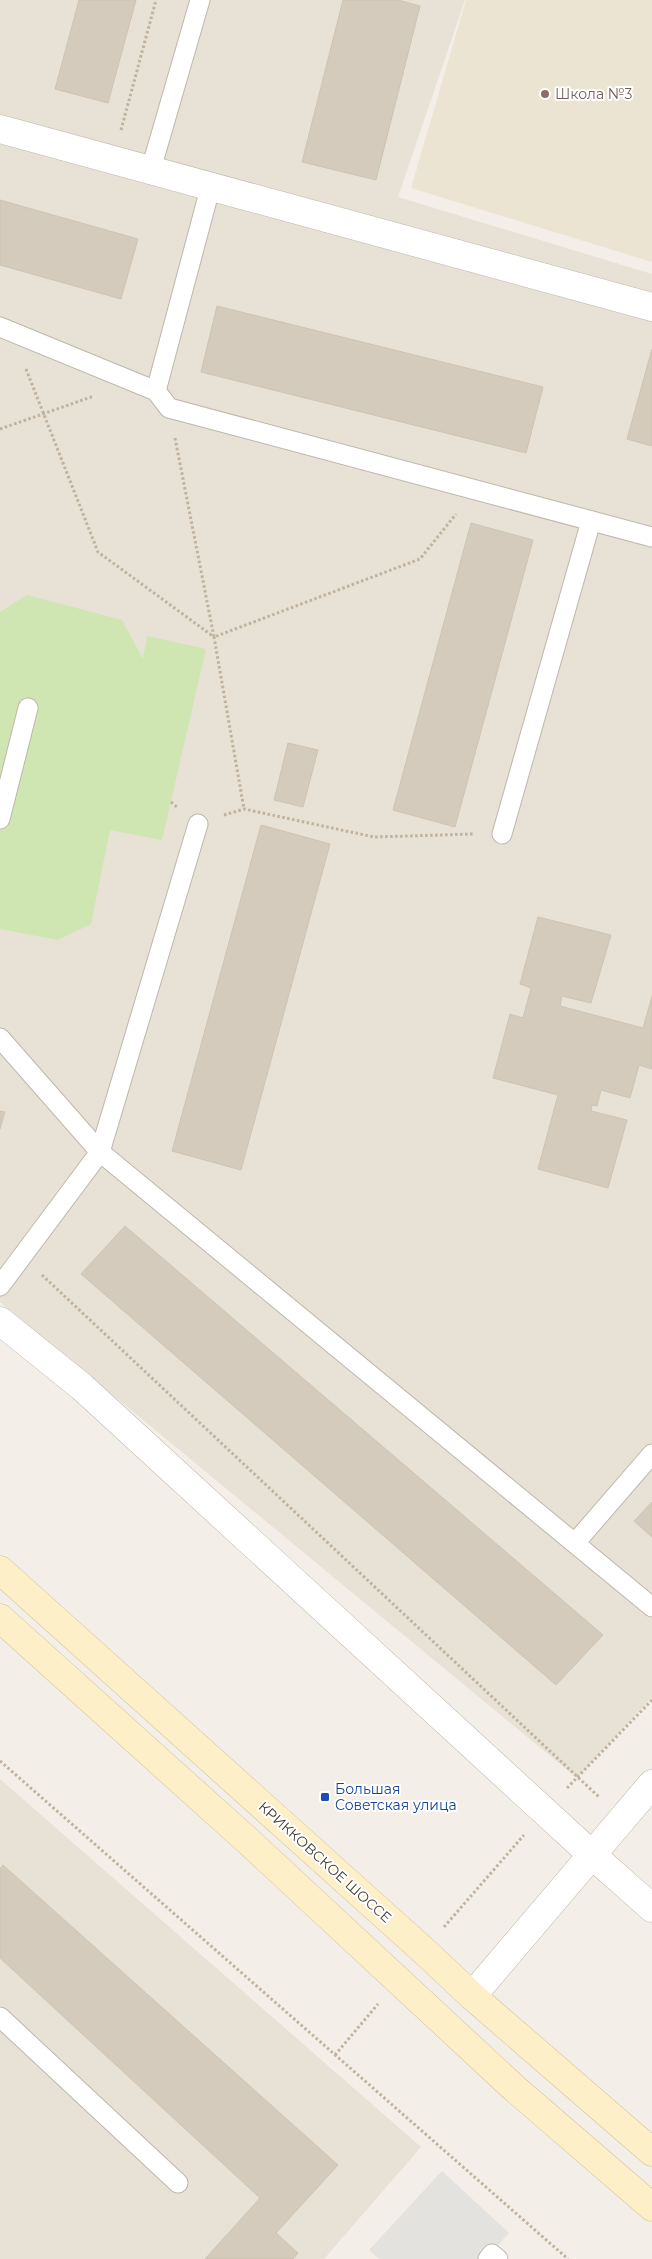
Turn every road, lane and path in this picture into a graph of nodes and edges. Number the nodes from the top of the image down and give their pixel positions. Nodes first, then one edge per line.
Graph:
1 (156, 0) edge
2 (200, 0) edge
3 (0, 128) edge
4 (120, 134) dead end
5 (151, 169) junction
6 (212, 185) junction
7 (652, 307) edge
8 (6, 329) edge
9 (135, 382) junction
10 (156, 391) junction
11 (169, 408) junction
12 (44, 413) junction
13 (0, 430) edge
14 (474, 490) junction
15 (591, 521) junction
16 (652, 537) edge
17 (214, 637) junction
18 (28, 708) dead end
19 (0, 819) edge
20 (198, 824) dead end
21 (502, 834) joint
22 (0, 1038) edge
23 (100, 1152) junction
24 (22, 1257) junction
25 (0, 1286) edge
26 (0, 1321) edge
27 (652, 1454) edge
28 (575, 1543) junction
29 (2, 1575) edge
30 (652, 1607) edge
31 (0, 1618) edge
32 (652, 1700) edge
33 (0, 1761) edge
34 (577, 1778) junction
35 (652, 1784) edge
36 (545, 1812) junction
37 (622, 1817) junction
38 (592, 1855) junction
39 (652, 1908) edge
40 (424, 1950) junction
41 (472, 1996) junction
42 (0, 2017) edge
43 (652, 2152) edge
44 (178, 2183) dead end
45 (652, 2207) edge
46 (488, 2259) edge
47 (498, 2259) edge
48 (568, 2259) edge

1 - 4 path
2 - 5 lane
3 - 5 street
5 - 6 street
6 - 7 street
6 - 10 lane
8 - 9 lane
8 - 12 path
9 - 10 lane
9 - 12 path
10 - 11 lane
11 - 14 lane
11 - 17 path
12 - 13 path
12 - 17 path
14 - 15 lane
14 - 17 path
15 - 16 lane
15 - 21 lane
17 - 21 path
18 - 19 lane
20 - 23 lane
22 - 23 lane
23 - 24 lane
23 - 28 lane
24 - 25 lane
24 - 34 path
26 - 36 street
27 - 28 lane
28 - 30 lane
29 - 40 main road, КРИККОВСКОЕ ШОССЕ
31 - 45 main road
32 - 34 path
33 - 48 path
34 - 36 path
34 - 37 path
35 - 37 street
36 - 38 street
36 - 40 path
37 - 38 street
38 - 39 street
38 - 41 street
40 - 41 main road, КРИККОВСКОЕ ШОССЕ
41 - 43 main road, КРИККОВСКОЕ ШОССЕ
42 - 44 lane
46 - 47 lane

